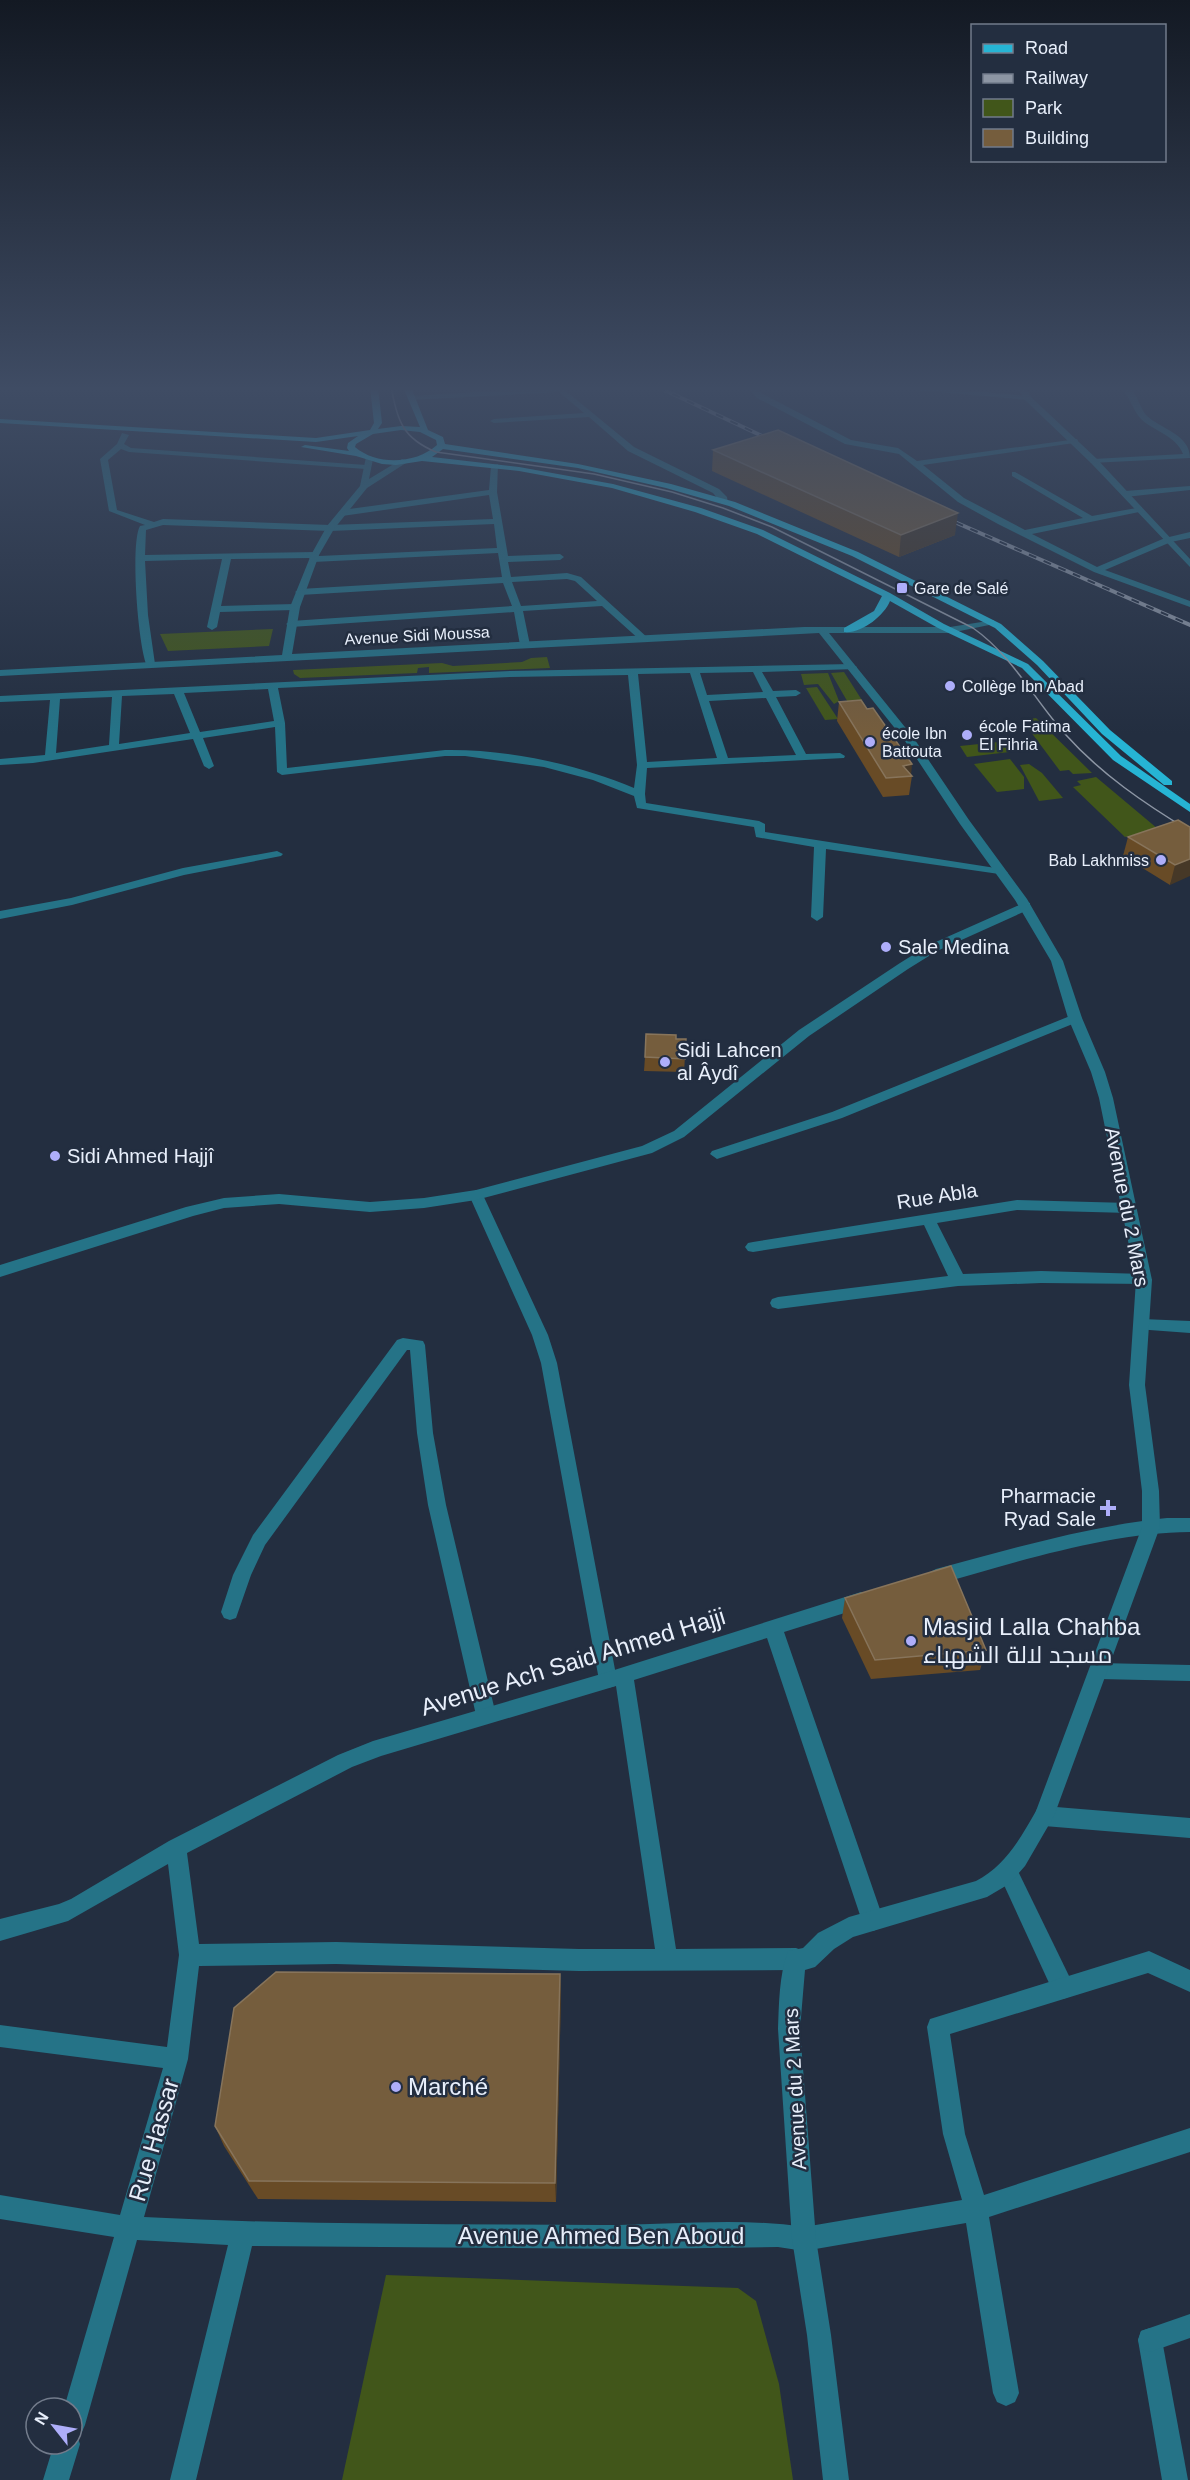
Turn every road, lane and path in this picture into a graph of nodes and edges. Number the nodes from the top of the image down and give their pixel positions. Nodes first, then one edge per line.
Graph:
1 (112, 503) edge
2 (350, 503) edge
3 (416, 503) edge
4 (494, 503) edge
5 (671, 503) edge
6 (726, 503) edge
7 (966, 503) edge
8 (1063, 503) edge
9 (1133, 503) edge
10 (1139, 509) junction
11 (342, 513) junction
12 (1092, 520) junction
13 (496, 521) junction
14 (151, 524) junction
15 (330, 528) junction
16 (1025, 533) junction
17 (1190, 536) edge
18 (1167, 540) junction
19 (504, 555) junction
20 (227, 556) junction
21 (314, 557) junction
22 (560, 557) dead end
23 (141, 558) junction
24 (1190, 564) edge
25 (1097, 570) junction
26 (507, 581) junction
27 (300, 592) junction
28 (887, 595) junction
29 (606, 603) junction
30 (1190, 604) edge
31 (295, 607) junction
32 (216, 609) junction
33 (518, 609) junction
34 (291, 624) junction
35 (995, 624) junction
36 (212, 627) dead end
37 (835, 630) junction
38 (949, 635) junction
39 (963, 637) junction
40 (644, 639) junction
41 (525, 645) junction
42 (982, 646) junction
43 (287, 656) junction
44 (150, 664) junction
45 (852, 667) junction
46 (756, 669) junction
47 (694, 670) junction
48 (633, 671) junction
49 (0, 674) edge
50 (272, 685) junction
51 (177, 689) junction
52 (117, 693) junction
53 (796, 693) dead end
54 (768, 695) junction
55 (55, 696) junction
56 (704, 698) junction
57 (0, 699) edge
58 (280, 723) junction
59 (195, 735) junction
60 (114, 747) junction
61 (840, 756) dead end
62 (50, 757) junction
63 (803, 758) junction
64 (0, 762) edge
65 (724, 762) junction
66 (642, 765) junction
67 (209, 766) dead end
68 (639, 794) junction
69 (1190, 798) edge
70 (1190, 809) edge
71 (820, 843) junction
72 (277, 855) dead end
73 (1002, 873) junction
74 (1026, 906) junction
75 (0, 915) edge
76 (817, 917) dead end
77 (1075, 1018) junction
78 (717, 1154) dead end
79 (476, 1195) junction
80 (1129, 1208) junction
81 (928, 1219) junction
82 (753, 1247) dead end
83 (0, 1271) edge
84 (958, 1280) junction
85 (1144, 1280) junction
86 (778, 1303) dead end
87 (1142, 1325) junction
88 (1190, 1327) edge
89 (1190, 1525) edge
90 (1151, 1527) junction
91 (922, 1581) edge
92 (880, 1594) edge
93 (230, 1612) dead end
94 (773, 1628) junction
95 (1099, 1671) junction
96 (1190, 1673) edge
97 (616, 1678) junction
98 (486, 1715) junction
99 (1044, 1816) junction
100 (1190, 1828) edge
101 (176, 1848) junction
102 (1008, 1872) junction
103 (873, 1921) junction
104 (0, 1930) edge
105 (190, 1955) junction
106 (667, 1959) junction
107 (796, 1959) junction
108 (1190, 1981) edge
109 (1063, 1988) junction
110 (0, 2036) edge
111 (177, 2059) junction
112 (1190, 2140) edge
113 (0, 2207) edge
114 (976, 2209) junction
115 (129, 2228) junction
116 (243, 2234) junction
117 (804, 2239) junction
118 (1190, 2326) edge
119 (1006, 2393) dead end
120 (81, 2396) edge
121 (63, 2456) edge
122 (56, 2480) edge
123 (183, 2480) edge
124 (836, 2480) edge
125 (1175, 2480) edge

1 - 14 street
2 - 11 street
3 - 11 street
4 - 13 street
5 - 28 main road
6 - 35 main road
7 - 16 street
8 - 12 street
9 - 10 street
10 - 12 street
10 - 18 street
11 - 15 street
12 - 16 street
13 - 15 street
13 - 19 street
14 - 15 street
14 - 23 street
15 - 21 street
16 - 25 street
17 - 18 street
18 - 24 street
18 - 25 street
19 - 21 street
19 - 22 street
19 - 26 street
20 - 21 street
20 - 23 street
20 - 32 street
21 - 27 street
23 - 44 street
25 - 30 street
26 - 27 street
26 - 29 street
26 - 33 street
27 - 31 street
28 - 37 main road
28 - 38 main road
29 - 33 street
29 - 40 street
31 - 32 street
31 - 34 street
32 - 36 street
33 - 34 street
33 - 41 street
34 - 43 street
35 - 38 street, Avenue Sidi Moussa
35 - 39 street
35 - 69 main road
37 - 38 street, Avenue Sidi Moussa
37 - 40 street, Avenue Sidi Moussa
37 - 45 street, Avenue du 2 Mars
38 - 39 main road
38 - 42 main road
39 - 42 main road
40 - 41 street, Avenue Sidi Moussa
41 - 43 street, Avenue Sidi Moussa
42 - 70 main road
43 - 44 street, Avenue Sidi Moussa
44 - 49 street, Avenue Sidi Moussa
45 - 46 street
45 - 73 street, Avenue du 2 Mars
46 - 47 street
46 - 54 street
47 - 48 street
47 - 56 street
48 - 50 street
48 - 66 street
50 - 51 street
50 - 58 street
51 - 52 street
51 - 59 street
52 - 55 street
52 - 60 street
53 - 54 street
54 - 56 street
54 - 63 street
55 - 57 street
55 - 62 street
56 - 65 street
58 - 59 street
58 - 68 street
59 - 60 street
59 - 67 street
60 - 62 street
61 - 63 street
62 - 64 street
63 - 65 street
65 - 66 street
66 - 68 street
68 - 71 street
71 - 73 street
71 - 76 street
72 - 75 street
73 - 74 street, Avenue du 2 Mars
74 - 77 street, Avenue du 2 Mars
74 - 79 street
77 - 78 street
77 - 80 street, Avenue du 2 Mars
79 - 83 street
79 - 97 street
80 - 81 street, Rue Abla
80 - 85 street, Avenue du 2 Mars
81 - 82 street, Rue Abla
81 - 84 street
84 - 85 street
84 - 86 street
85 - 87 street, Avenue du 2 Mars
87 - 88 street
87 - 90 street, Avenue du 2 Mars
89 - 90 street
90 - 91 street
90 - 95 street, Avenue du 2 Mars
92 - 94 street, Avenue Ach Said Ahmed Hajji
93 - 98 street
94 - 97 street, Avenue Ach Said Ahmed Hajji
94 - 103 street
95 - 96 street
95 - 99 street, Avenue du 2 Mars
97 - 98 street, Avenue Ach Said Ahmed Hajji
97 - 106 street
98 - 101 street, Avenue Ach Said Ahmed Hajji
99 - 100 street
99 - 102 street, Avenue du 2 Mars
101 - 104 street, Avenue Ach Said Ahmed Hajji
101 - 105 street, Rue Hassar
102 - 103 street, Avenue du 2 Mars
102 - 109 street
103 - 107 street, Avenue du 2 Mars
105 - 106 street
105 - 111 street, Rue Hassar
106 - 107 street
107 - 117 street, Avenue du 2 Mars
108 - 109 street
109 - 114 street
110 - 111 street
111 - 115 street, Rue Hassar
112 - 114 street, Avenue Ahmed Ben Aboud
113 - 115 street, Avenue Ahmed Ben Aboud
114 - 117 street, Avenue Ahmed Ben Aboud
114 - 119 street
115 - 116 street, Avenue Ahmed Ben Aboud
115 - 120 street, Rue Hassar
116 - 117 street, Avenue Ahmed Ben Aboud
116 - 123 street
117 - 124 street, Avenue du 2 Mars
118 - 125 street
121 - 122 street

